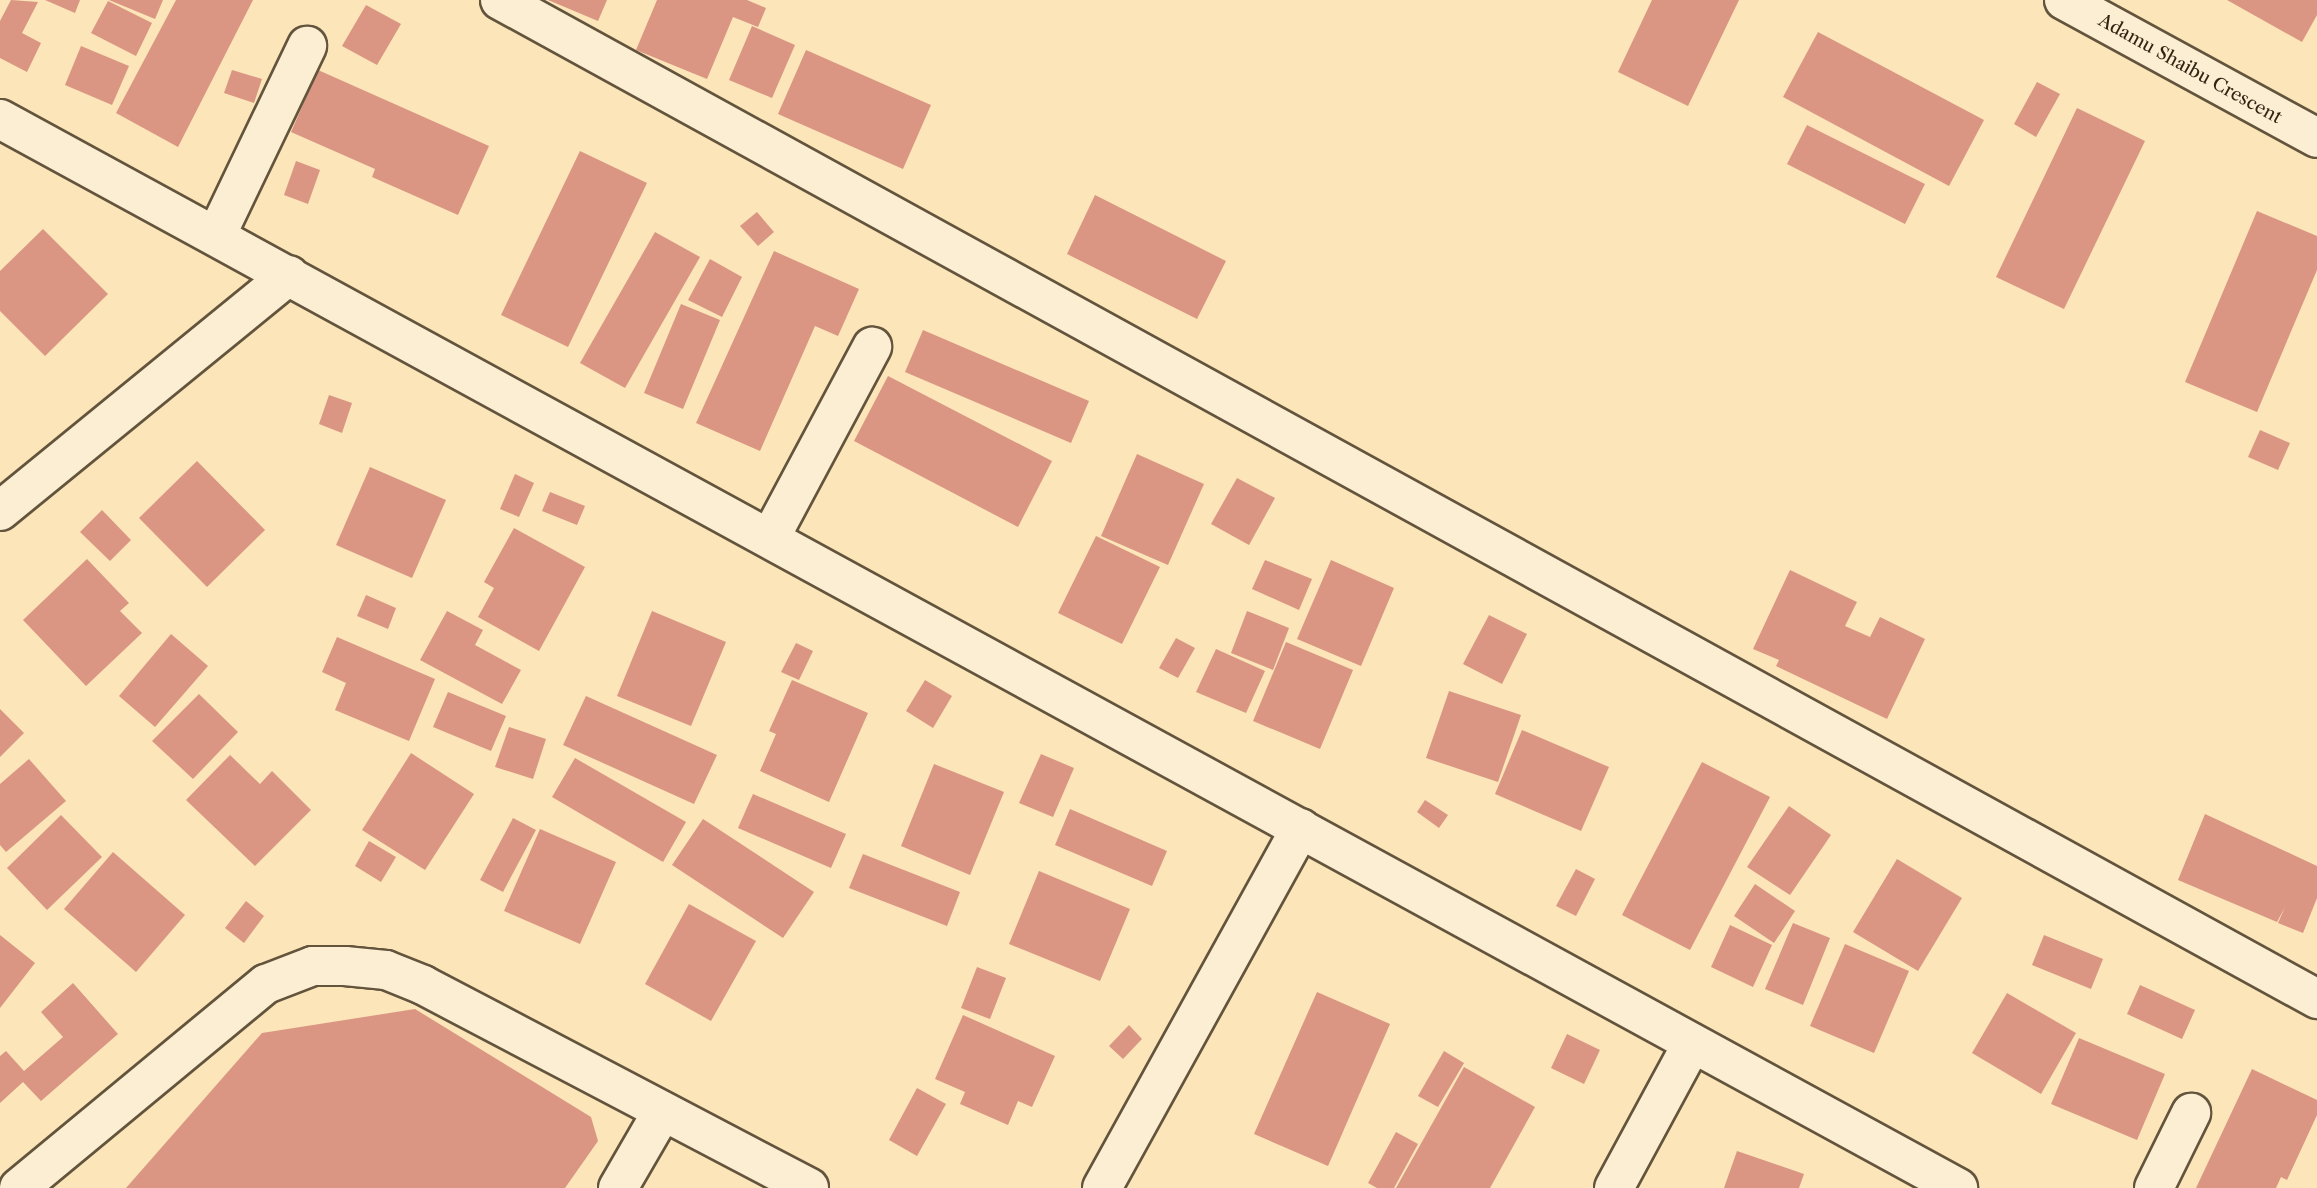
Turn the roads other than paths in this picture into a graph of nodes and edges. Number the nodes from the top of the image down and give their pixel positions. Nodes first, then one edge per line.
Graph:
1 (500, 0) edge
2 (2064, 0) edge
3 (2105, 10) edge
4 (307, 46) dead end
5 (0, 119) edge
6 (2317, 138) edge
7 (216, 236) junction
8 (289, 275) junction
9 (872, 348) dead end
10 (0, 511) edge
11 (770, 538) junction
12 (1301, 828) junction
13 (2317, 999) edge
14 (1692, 1044) junction
15 (662, 1112) junction
16 (2192, 1113) dead end
17 (19, 1188) edge
18 (618, 1188) edge
19 (809, 1188) edge
20 (1101, 1188) edge
21 (1614, 1188) edge
22 (1958, 1188) edge
23 (2154, 1188) edge

1 - 13 street
2 - 3 street, Adamu Shaibu Crescent
3 - 6 street, Adamu Shaibu Crescent
4 - 7 street
5 - 7 street
7 - 8 street
8 - 10 street
8 - 11 street
9 - 11 street
11 - 12 street
12 - 14 street
12 - 20 street
14 - 21 street
14 - 22 street
15 - 17 street
15 - 18 street
15 - 19 street
16 - 23 street

